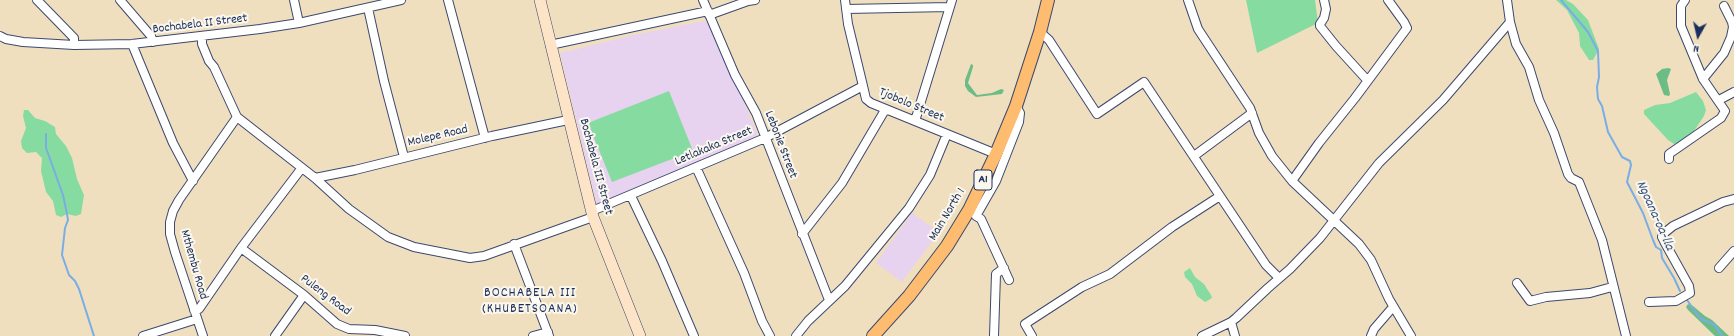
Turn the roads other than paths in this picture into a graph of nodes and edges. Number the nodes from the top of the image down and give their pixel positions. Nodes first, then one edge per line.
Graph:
1 (36, 0) edge
2 (120, 0) edge
3 (294, 0) edge
4 (402, 0) edge
5 (448, 0) edge
6 (540, 0) edge
7 (703, 0) edge
8 (755, 0) edge
9 (845, 0) edge
10 (1048, 0) edge
11 (1188, 0) edge
12 (1324, 0) edge
13 (1388, 0) edge
14 (1507, 0) edge
15 (1685, 0) edge
16 (379, 2) edge
17 (950, 3) edge
18 (1724, 6) dead end
19 (368, 8) junction
20 (846, 9) junction
21 (708, 13) junction
22 (1510, 22) junction
23 (299, 23) junction
24 (1040, 32) junction
25 (0, 36) edge
26 (202, 36) junction
27 (153, 42) junction
28 (132, 44) junction
29 (74, 45) junction
30 (550, 45) junction
31 (1703, 78) junction
32 (1367, 80) junction
33 (863, 86) junction
34 (1734, 92) edge
35 (1719, 100) junction
36 (1016, 106) junction
37 (885, 110) junction
38 (1252, 113) junction
39 (237, 117) junction
40 (568, 120) junction
41 (915, 122) junction
42 (947, 134) junction
43 (485, 138) junction
44 (765, 138) junction
45 (996, 154) junction
46 (1194, 156) junction
47 (404, 157) junction
48 (1668, 159) dead end
49 (696, 167) junction
50 (301, 169) junction
51 (314, 178) junction
52 (193, 181) junction
53 (1292, 181) junction
54 (631, 196) junction
55 (1220, 196) junction
56 (1734, 199) edge
57 (592, 214) junction
58 (1334, 220) junction
59 (802, 234) junction
60 (514, 244) junction
61 (242, 248) junction
62 (1734, 251) edge
63 (1004, 268) junction
64 (1719, 268) dead end
65 (1279, 278) junction
66 (1009, 280) dead end
67 (1517, 283) dead end
68 (1612, 287) junction
69 (304, 296) junction
70 (829, 300) junction
71 (1649, 302) dead end
72 (1393, 307) junction
73 (194, 310) junction
74 (197, 319) junction
75 (1231, 322) junction
76 (549, 334) edge
77 (143, 336) edge
78 (203, 336) edge
79 (275, 336) edge
80 (405, 336) edge
81 (533, 336) edge
82 (640, 336) edge
83 (694, 336) edge
84 (770, 336) edge
85 (796, 336) edge
86 (873, 336) edge
87 (994, 336) edge
88 (1032, 336) edge
89 (1202, 336) edge
90 (1235, 336) edge
91 (1370, 336) edge
92 (1411, 336) edge
93 (1626, 336) edge

1 - 29 street
2 - 27 street
3 - 23 street
4 - 16 street, Bochabela II Street
5 - 43 street
6 - 30 street, Bochabela III Street
7 - 21 street, Lebonie Street
8 - 21 street
9 - 20 street, Tjobolo Street
10 - 24 main road, Main North 1 / A1
11 - 38 street
12 - 32 street
13 - 32 street
14 - 22 street
15 - 31 street
16 - 19 street, Bochabela II Street
17 - 20 street
17 - 41 street
18 - 31 street
19 - 23 street, Bochabela II Street
19 - 47 street
20 - 33 street, Tjobolo Street
21 - 30 street
21 - 44 street, Lebonie Street
22 - 58 street
22 - 68 street
23 - 26 street, Bochabela II Street
24 - 36 main road, Main North 1 / A1
24 - 46 street
25 - 29 street, Bochabela II Street
26 - 27 street, Bochabela II Street
26 - 39 street
27 - 28 street, Bochabela II Street
28 - 29 street, Bochabela II Street
28 - 52 street
30 - 40 street, Bochabela III Street
31 - 35 street
32 - 53 street
33 - 37 street, Tjobolo Street
33 - 44 street, Letlakaka Street
34 - 35 street
35 - 48 street
36 - 45 main road, Main North 1 / A1
36 - 63 street
37 - 41 street, Tjobolo Street
37 - 59 street
38 - 46 street
38 - 53 street
39 - 50 street, Letlakaka Street
39 - 52 street, Mthembu Road
40 - 43 street, Molepe Road
40 - 57 street, Bochabela III Street
41 - 42 street, Tjobolo Street
42 - 45 street, Tjobolo Street
42 - 70 street
43 - 47 street, Molepe Road
44 - 49 street, Letlakaka Street
44 - 59 street, Lebonie Street
45 - 86 main road, Main North 1 / A1
46 - 55 street
47 - 51 street, Molepe Road
49 - 54 street, Letlakaka Street
49 - 84 street
50 - 51 street, Letlakaka Street
50 - 61 street
51 - 60 street, Letlakaka Street
52 - 73 street, Mthembu Road
53 - 58 street
54 - 57 street, Letlakaka Street
54 - 83 street
55 - 65 street
55 - 88 street
56 - 71 street
57 - 60 street, Letlakaka Street
57 - 82 street, Bochabela III Street
58 - 65 street
58 - 72 street
59 - 70 street, Lebonie Street
60 - 76 street
61 - 69 street, Puleng Road
61 - 73 street
62 - 64 street
63 - 66 street
63 - 87 street
65 - 75 street
67 - 68 street
68 - 93 street
69 - 79 street
69 - 80 street, Puleng Road
70 - 85 street
72 - 91 street
72 - 92 street
73 - 74 street, Mthembu Road
74 - 77 street
74 - 78 street, Mthembu Road
75 - 89 street
75 - 90 street
76 - 81 street

